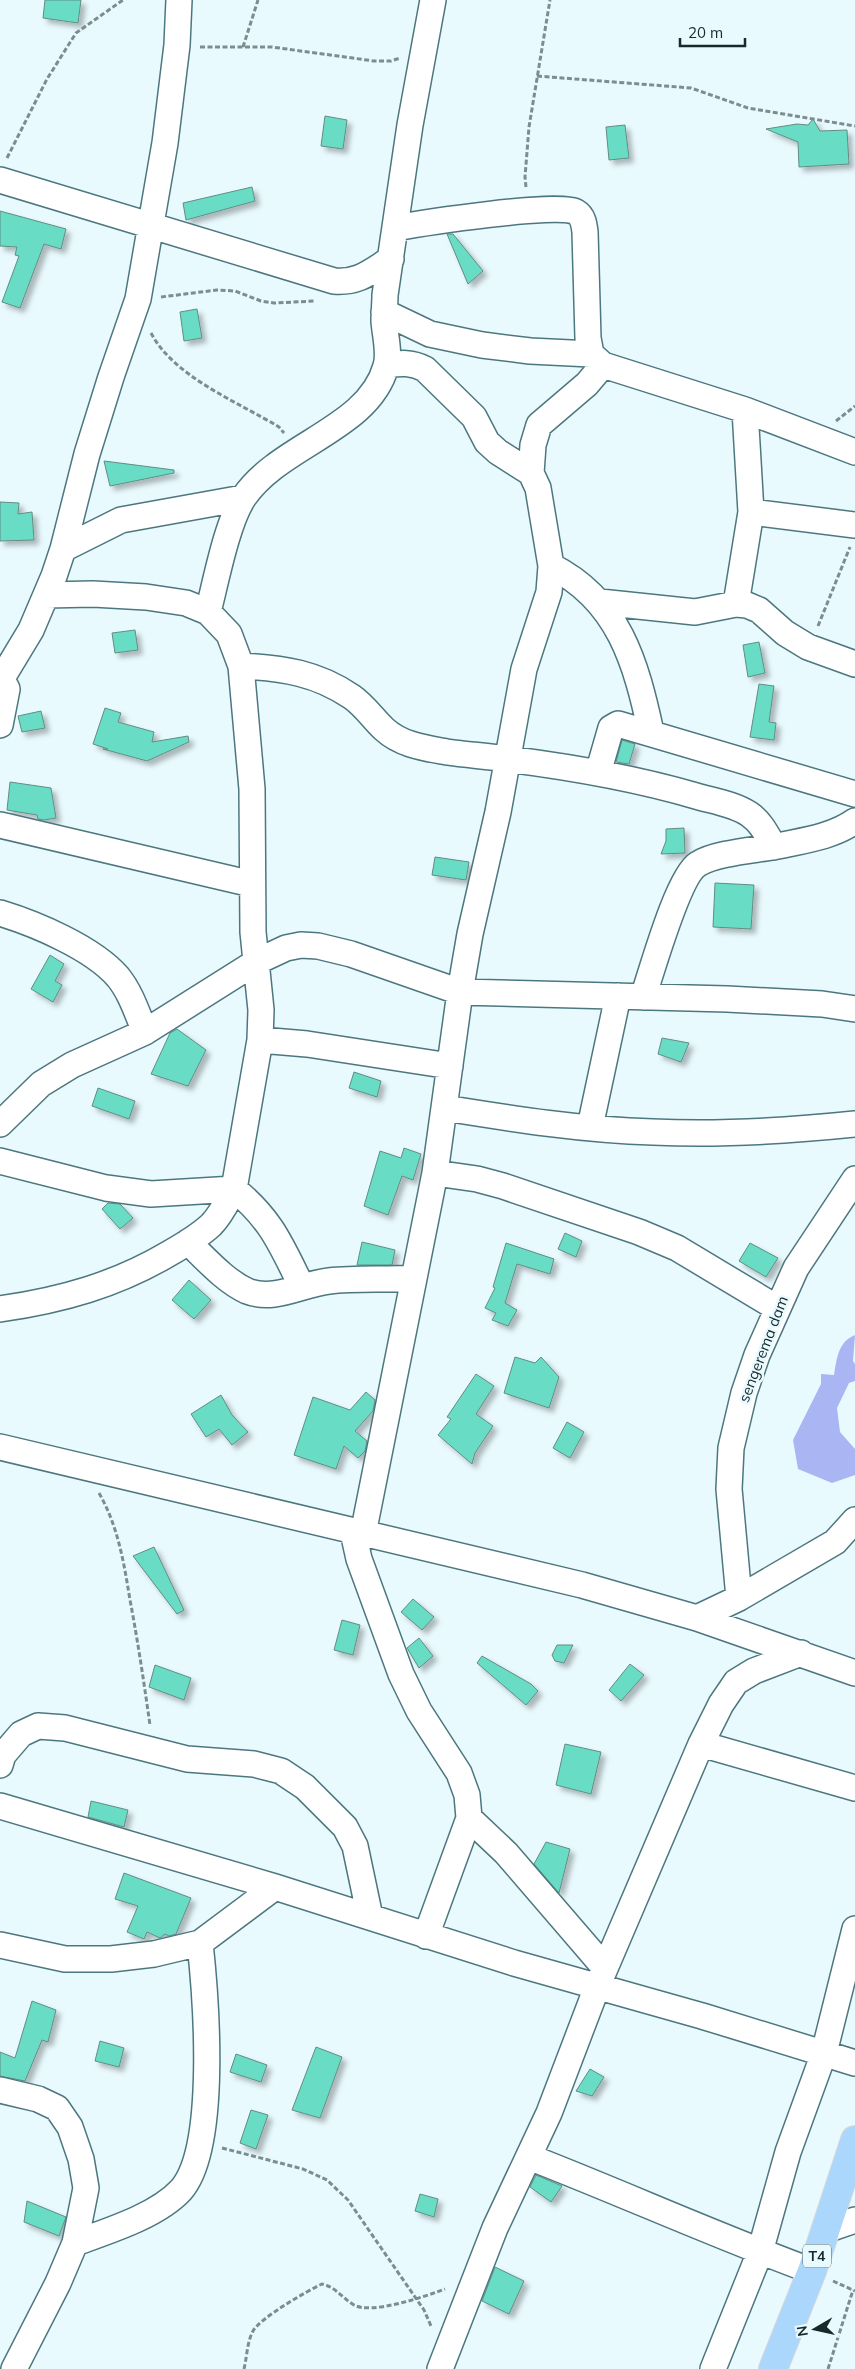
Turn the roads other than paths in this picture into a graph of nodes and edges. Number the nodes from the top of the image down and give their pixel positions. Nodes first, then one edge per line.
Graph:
1 (179, 0) edge
2 (433, 0) edge
3 (2, 172) edge
4 (152, 225) junction
5 (396, 228) junction
6 (391, 259) junction
7 (384, 312) junction
8 (597, 359) junction
9 (387, 365) junction
10 (745, 410) junction
11 (855, 452) edge
12 (531, 473) junction
13 (243, 498) junction
14 (751, 512) junction
15 (853, 534) edge
16 (63, 549) junction
17 (552, 566) junction
18 (46, 595) junction
19 (600, 602) junction
20 (736, 604) junction
21 (208, 612) junction
22 (855, 664) edge
23 (241, 666) junction
24 (1, 677) edge
25 (0, 725) edge
26 (651, 732) junction
27 (508, 759) junction
28 (598, 773) junction
29 (855, 794) edge
30 (855, 822) edge
31 (0, 826) edge
32 (774, 847) junction
33 (252, 884) junction
34 (0, 913) edge
35 (256, 962) junction
36 (460, 992) junction
37 (618, 996) junction
38 (644, 997) junction
39 (855, 1009) edge
40 (145, 1032) junction
41 (260, 1040) junction
42 (450, 1066) junction
43 (444, 1108) junction
44 (0, 1124) edge
45 (855, 1124) edge
46 (590, 1127) junction
47 (0, 1161) edge
48 (435, 1173) junction
49 (855, 1179) edge
50 (234, 1189) junction
51 (188, 1242) junction
52 (414, 1278) junction
53 (387, 1280) junction
54 (302, 1287) junction
55 (408, 1306) junction
56 (777, 1308) junction
57 (0, 1309) edge
58 (0, 1447) edge
59 (855, 1520) edge
60 (358, 1533) junction
61 (739, 1598) junction
62 (697, 1618) junction
63 (801, 1653) junction
64 (855, 1673) edge
65 (701, 1744) junction
66 (0, 1765) edge
67 (855, 1788) edge
68 (0, 1806) edge
69 (469, 1818) junction
70 (275, 1887) junction
71 (370, 1917) junction
72 (855, 1929) edge
73 (426, 1936) junction
74 (200, 1943) junction
75 (0, 1945) edge
76 (601, 1978) junction
77 (824, 2054) junction
78 (855, 2063) edge
79 (0, 2090) edge
80 (855, 2140) edge
81 (529, 2158) junction
82 (855, 2220) edge
83 (826, 2230) junction
84 (75, 2243) junction
85 (760, 2252) junction
86 (812, 2271) junction
87 (14, 2369) edge
88 (440, 2369) edge
89 (713, 2369) edge
90 (773, 2369) edge

1 - 4 street
2 - 5 street
3 - 4 street
4 - 6 street
4 - 16 street
5 - 6 street
5 - 8 street
6 - 7 street
7 - 8 street
7 - 9 street
8 - 10 street
8 - 12 street
9 - 12 street
9 - 13 street
10 - 11 street
10 - 14 street
12 - 17 street
13 - 16 street
13 - 21 street
14 - 15 street
14 - 20 street
16 - 18 street
17 - 19 street
17 - 27 street
18 - 21 street
18 - 24 street
19 - 20 street
19 - 26 street
20 - 22 street
21 - 23 street
23 - 27 street
23 - 33 street
24 - 25 street
26 - 28 street
26 - 29 street
27 - 28 street
27 - 36 street
28 - 32 street
30 - 32 street
31 - 33 street
32 - 38 street
33 - 35 street
34 - 40 street
35 - 36 street
35 - 40 street
35 - 41 street
36 - 37 street
36 - 42 street
37 - 38 street
37 - 46 street
38 - 39 street
40 - 44 street
41 - 42 street
41 - 50 street
42 - 43 street
43 - 46 street
43 - 48 street
45 - 46 street
47 - 50 street
48 - 52 street
48 - 56 street
49 - 56 street, sengerema dam
50 - 51 street
50 - 54 street
51 - 54 street
51 - 57 street
52 - 53 street
52 - 55 street
53 - 54 street
53 - 55 street
55 - 60 street
56 - 61 street, sengerema dam
58 - 60 street
59 - 61 street
60 - 62 street
60 - 69 street
61 - 62 street
62 - 63 street
63 - 64 street
63 - 65 street
65 - 67 street
65 - 76 street
66 - 71 street
68 - 70 street
69 - 73 street
69 - 76 street
70 - 71 street
70 - 74 street
71 - 73 street
72 - 77 street
73 - 76 street
74 - 75 street
74 - 84 street
76 - 77 street
76 - 81 street
77 - 78 street
77 - 85 street
79 - 84 street
80 - 83 highway, T4
81 - 85 street
81 - 88 street
82 - 83 street
83 - 86 highway, T4
84 - 87 street
85 - 86 street
85 - 89 street
86 - 90 highway, T4

